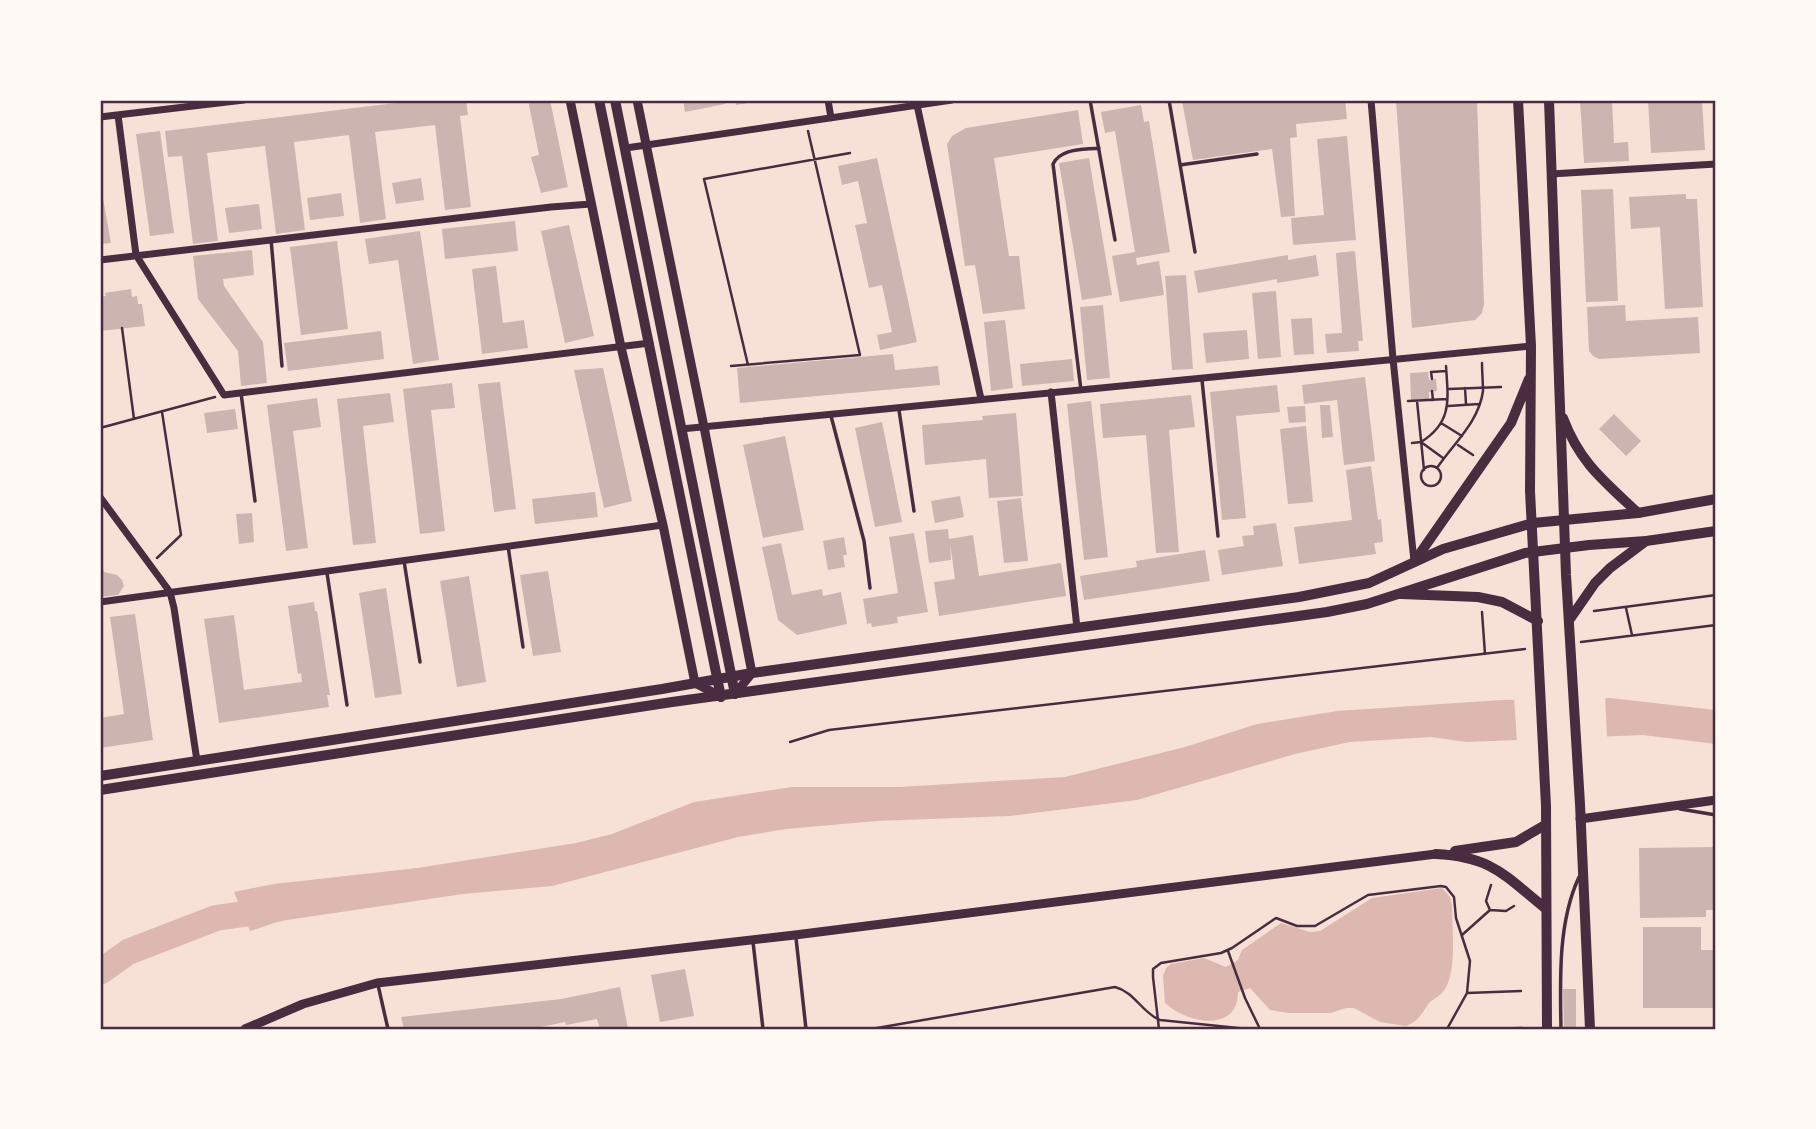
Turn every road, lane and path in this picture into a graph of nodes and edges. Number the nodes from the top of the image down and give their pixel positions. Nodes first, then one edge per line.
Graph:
1 (244, 100) edge
2 (570, 100) edge
3 (599, 100) edge
4 (615, 100) edge
5 (637, 100) edge
6 (828, 100) edge
7 (952, 100) edge
8 (1090, 100) edge
9 (1169, 100) edge
10 (1371, 100) edge
11 (1518, 100) edge
12 (1549, 100) edge
13 (917, 105) junction
14 (118, 115) junction
15 (100, 117) edge
16 (831, 118) junction
17 (804, 122) junction
18 (647, 145) junction
19 (626, 148) junction
20 (1099, 148) junction
21 (850, 153) dead end
22 (1257, 154) dead end
23 (816, 159) junction
24 (1716, 164) edge
25 (1180, 165) junction
26 (1552, 174) junction
27 (591, 204) junction
28 (271, 239) junction
29 (1115, 240) dead end
30 (1195, 252) dead end
31 (136, 255) junction
32 (100, 260) edge
33 (121, 328) dead end
34 (650, 343) junction
35 (1531, 345) junction
36 (621, 347) junction
37 (1482, 351) junction
38 (1446, 354) junction
39 (1393, 359) junction
40 (748, 365) junction
41 (282, 366) dead end
42 (731, 366) dead end
43 (1446, 371) junction
44 (1532, 373) junction
45 (1202, 378) junction
46 (1432, 379) dead end
47 (1501, 387) dead end
48 (1465, 388) junction
49 (1483, 388) junction
50 (1447, 389) junction
51 (1081, 390) junction
52 (1432, 391) dead end
53 (1051, 392) junction
54 (242, 393) junction
55 (224, 395) junction
56 (981, 399) junction
57 (1448, 399) junction
58 (1433, 400) junction
59 (1417, 401) junction
60 (1398, 402) junction
61 (1466, 404) junction
62 (1479, 404) junction
63 (1448, 406) junction
64 (898, 407) junction
65 (1560, 409) junction
66 (162, 412) junction
67 (830, 414) junction
68 (134, 419) junction
69 (1441, 423) junction
70 (705, 427) junction
71 (100, 428) edge
72 (681, 429) junction
73 (1462, 436) junction
74 (1402, 443) junction
75 (1421, 443) junction
76 (1457, 444) junction
77 (1473, 454) dead end
78 (1444, 458) junction
79 (1437, 468) junction
80 (1424, 470) junction
81 (100, 497) edge
82 (1716, 499) edge
83 (256, 501) dead end
84 (914, 512) dead end
85 (1638, 513) junction
86 (1564, 520) junction
87 (1533, 523) junction
88 (663, 525) junction
89 (1716, 531) edge
90 (1218, 536) dead end
91 (1646, 541) junction
92 (509, 547) junction
93 (1565, 547) junction
94 (1534, 552) junction
95 (404, 561) junction
96 (1414, 562) junction
97 (150, 564) junction
98 (326, 571) junction
99 (870, 588) dead end
100 (170, 592) junction
101 (1401, 594) junction
102 (1716, 595) edge
103 (100, 602) edge
104 (1625, 607) junction
105 (1482, 608) dead end
106 (1594, 611) dead end
107 (1570, 620) junction
108 (1538, 621) junction
109 (1716, 625) edge
110 (1077, 628) junction
111 (1632, 635) junction
112 (1577, 642) dead end
113 (523, 647) dead end
114 (1535, 648) dead end
115 (1485, 654) junction
116 (420, 662) dead end
117 (752, 673) junction
118 (732, 677) junction
119 (717, 679) junction
120 (695, 683) junction
121 (735, 694) junction
122 (721, 697) junction
123 (347, 705) dead end
124 (790, 743) dead end
125 (197, 761) junction
126 (100, 776) edge
127 (100, 790) edge
128 (1716, 800) edge
129 (1667, 806) junction
130 (1716, 815) edge
131 (1580, 819) junction
132 (1545, 825) junction
133 (1436, 854) junction
134 (1583, 869) junction
135 (1491, 886) dead end
136 (1514, 906) dead end
137 (1545, 908) junction
138 (1490, 910) junction
139 (795, 935) junction
140 (1462, 935) junction
141 (753, 940) junction
142 (1228, 950) junction
143 (377, 983) junction
144 (1521, 991) dead end
145 (1467, 993) junction
146 (1160, 1020) junction
147 (258, 1026) edge
148 (1522, 1028) edge
149 (245, 1029) edge
150 (388, 1029) edge
151 (763, 1029) edge
152 (806, 1029) edge
153 (871, 1029) edge
154 (1159, 1029) edge
155 (1248, 1029) edge
156 (1260, 1029) edge
157 (1447, 1029) edge
158 (1486, 1029) edge
159 (1547, 1029) edge
160 (1561, 1029) edge
161 (1590, 1029) edge

1 - 14 street
2 - 27 street
3 - 34 main road
4 - 19 main road
5 - 18 street
6 - 16 street
7 - 13 street
8 - 20 lane
9 - 25 lane
10 - 39 street
11 - 35 main road
12 - 26 main road
13 - 16 street
13 - 56 street
14 - 15 street
14 - 31 street
16 - 17 street
17 - 18 street
17 - 23 path
18 - 19 street
18 - 70 street
19 - 72 main road
20 - 29 lane
20 - 51 lane
21 - 23 path
22 - 25 lane
23 - 40 path
23 - 40 path
24 - 26 street
25 - 30 lane
26 - 65 main road
27 - 28 street
27 - 36 street
28 - 31 street
28 - 41 lane
31 - 32 street
31 - 55 street
33 - 68 path
34 - 36 street
34 - 119 main road
35 - 37 street
35 - 44 main road
36 - 54 street
36 - 88 street
37 - 38 street
37 - 49 path
38 - 39 street
38 - 43 path
39 - 45 street
39 - 60 street
40 - 42 path
43 - 46 path
43 - 50 path
44 - 87 main road
44 - 96 main road
45 - 51 street
45 - 90 lane
47 - 49 path
48 - 49 path
48 - 50 path
48 - 61 path
49 - 62 path
50 - 57 path
51 - 53 street
52 - 58 path
53 - 56 street
53 - 110 street
54 - 55 street
54 - 83 lane
55 - 66 path
56 - 64 street
57 - 58 path
57 - 63 path
58 - 59 path
59 - 60 path
59 - 75 path
60 - 74 street
61 - 62 path
61 - 63 path
62 - 73 path
63 - 69 path
64 - 67 street
64 - 84 lane
65 - 85 main road
65 - 86 main road
66 - 68 path
66 - 97 path
67 - 70 street
67 - 99 lane
68 - 71 path
69 - 73 path
69 - 75 path
70 - 72 street
70 - 117 street
72 - 118 main road
73 - 76 path
74 - 75 path
74 - 96 street
75 - 78 path
75 - 80 path
76 - 77 path
76 - 78 path
78 - 79 path
79 - 80 path
79 - 80 path
81 - 97 street
82 - 85 main road
85 - 86 main road
86 - 87 main road
86 - 93 main road
87 - 94 main road
87 - 96 main road
88 - 92 street
88 - 120 street
89 - 91 main road
91 - 93 main road
91 - 107 main road
92 - 95 street
92 - 113 lane
93 - 94 main road
93 - 107 main road
94 - 101 main road
94 - 108 main road
95 - 98 street
95 - 116 lane
96 - 110 main road
97 - 100 street
98 - 100 street
98 - 123 lane
100 - 103 street
100 - 125 street
101 - 108 main road
101 - 121 main road
102 - 104 path
104 - 106 path
104 - 111 path
105 - 115 path
107 - 131 main road
108 - 132 main road
109 - 111 path
110 - 117 main road
111 - 112 path
114 - 115 path
115 - 124 path
117 - 118 main road
117 - 121 street
118 - 119 main road
118 - 121 main road
119 - 120 main road
119 - 122 main road
120 - 122 street
120 - 125 main road
121 - 122 main road
122 - 127 main road
125 - 126 main road
128 - 129 street
129 - 130 lane
129 - 131 street
131 - 134 main road
132 - 133 main road
132 - 137 main road
133 - 137 main road
133 - 139 street
134 - 160 lane
134 - 161 main road
135 - 138 path
136 - 138 path
137 - 159 main road
138 - 140 path
139 - 141 street
139 - 152 lane
140 - 142 path
140 - 145 path
141 - 143 street
141 - 151 lane
142 - 146 path
142 - 156 path
143 - 147 street
143 - 150 lane
144 - 145 path
145 - 157 path
146 - 153 path
146 - 154 path
146 - 155 path
147 - 149 street
148 - 158 path

